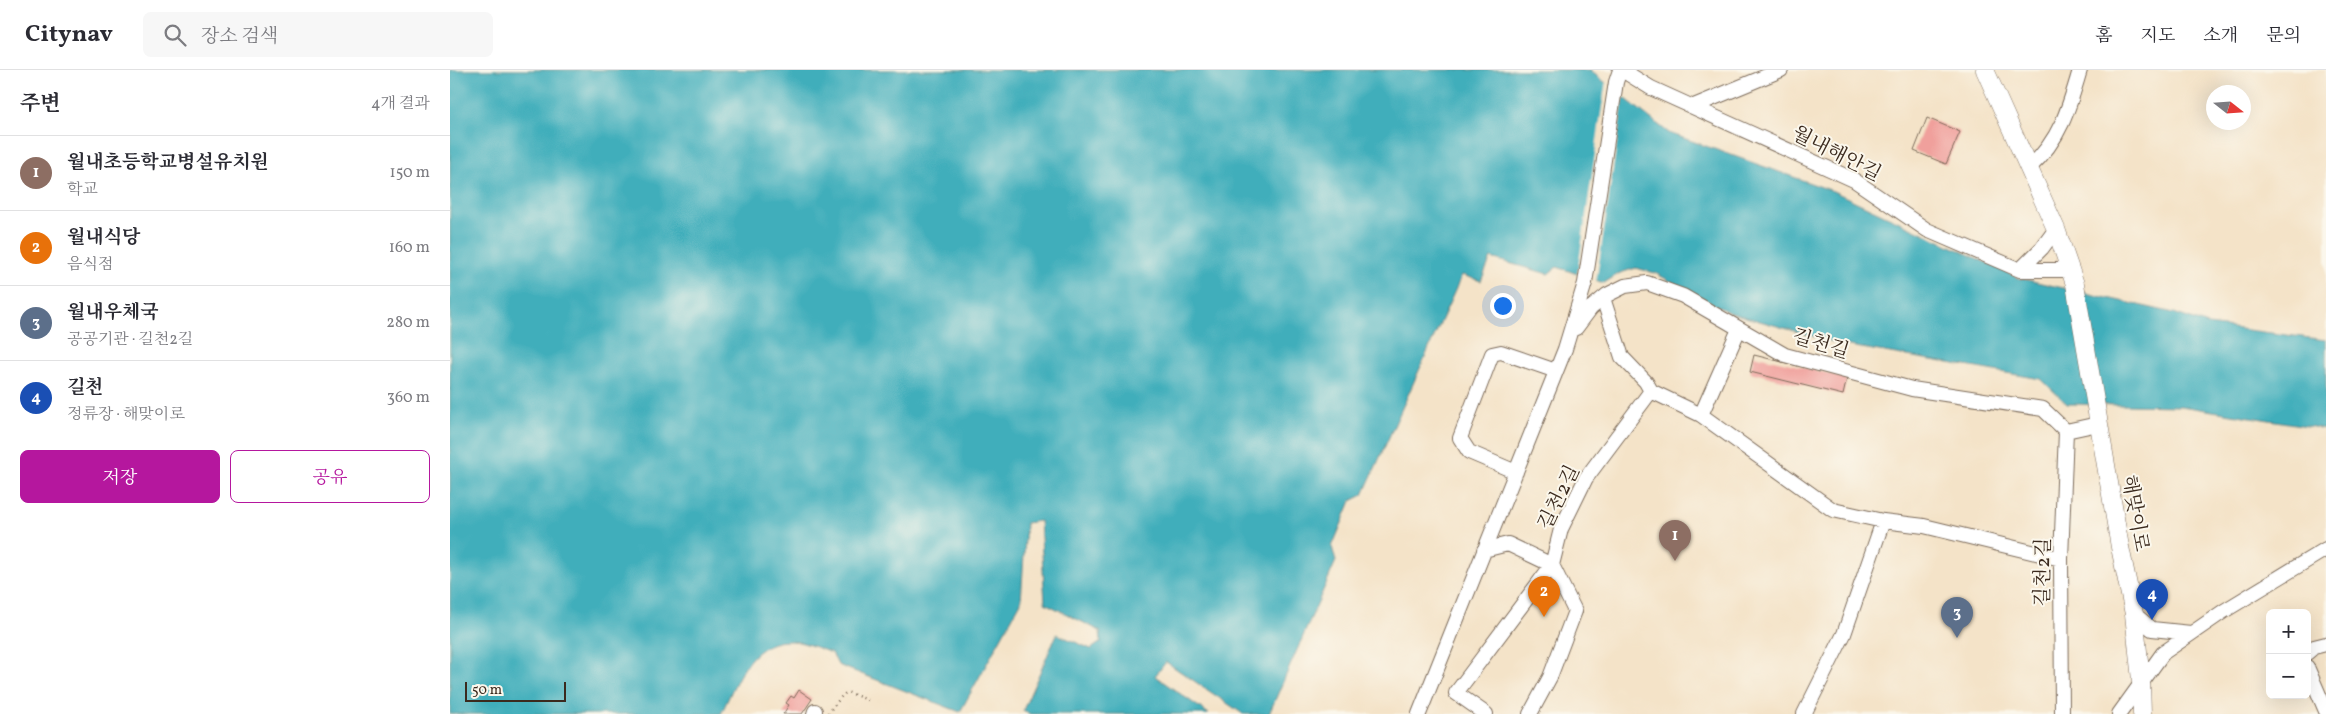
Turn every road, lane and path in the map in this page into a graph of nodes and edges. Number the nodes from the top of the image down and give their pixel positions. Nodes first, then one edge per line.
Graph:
1 (1986, 70) edge
2 (2080, 70) edge
3 (1775, 72) edge
4 (1626, 74) edge
5 (1694, 106) junction
6 (2030, 167) junction
7 (2056, 229) junction
8 (2020, 270) junction
9 (2073, 277) junction
10 (1603, 298) junction
11 (1739, 329) junction
12 (1565, 348) junction
13 (1556, 371) junction
14 (1650, 390) junction
15 (1701, 415) junction
16 (2098, 417) junction
17 (2066, 431) junction
18 (1516, 472) junction
19 (1883, 521) junction
20 (1484, 550) junction
21 (2324, 552) edge
22 (2061, 559) junction
23 (1552, 566) junction
24 (2134, 614) junction
25 (2191, 633) junction
26 (2326, 644) edge
27 (2311, 650) edge
28 (2311, 676) edge
29 (2141, 680) junction
30 (868, 700) dead end
31 (2326, 711) edge
32 (818, 713) edge
33 (1419, 714) edge
34 (1486, 714) edge
35 (1530, 714) edge
36 (1804, 714) edge
37 (2062, 714) edge
38 (2118, 714) edge
39 (2142, 714) edge

1 - 6 main road
2 - 6 street
3 - 5 street
4 - 5 street, 월내해안길
4 - 12 street
5 - 8 street, 월내해안길
6 - 7 main road
7 - 8 street
7 - 9 main road
8 - 9 street
9 - 16 main road, 해맞이로
10 - 11 street, 길천길
10 - 12 street, 길천길
10 - 14 street
11 - 15 street
11 - 17 street, 길천길
12 - 13 street
13 - 18 street
13 - 18 street
14 - 15 street
14 - 23 street, 길천2길
15 - 19 street
16 - 17 street
16 - 24 main road, 해맞이로
17 - 22 street, 길천2길
18 - 20 street
19 - 22 street
19 - 36 street
20 - 23 street
20 - 33 street
21 - 25 street
22 - 37 street, 길천2길
23 - 34 street
23 - 35 street
24 - 25 street
24 - 29 main road, 해맞이로
25 - 29 street
26 - 27 street
28 - 31 street
29 - 38 street
29 - 39 main road, 해맞이로
30 - 32 path

